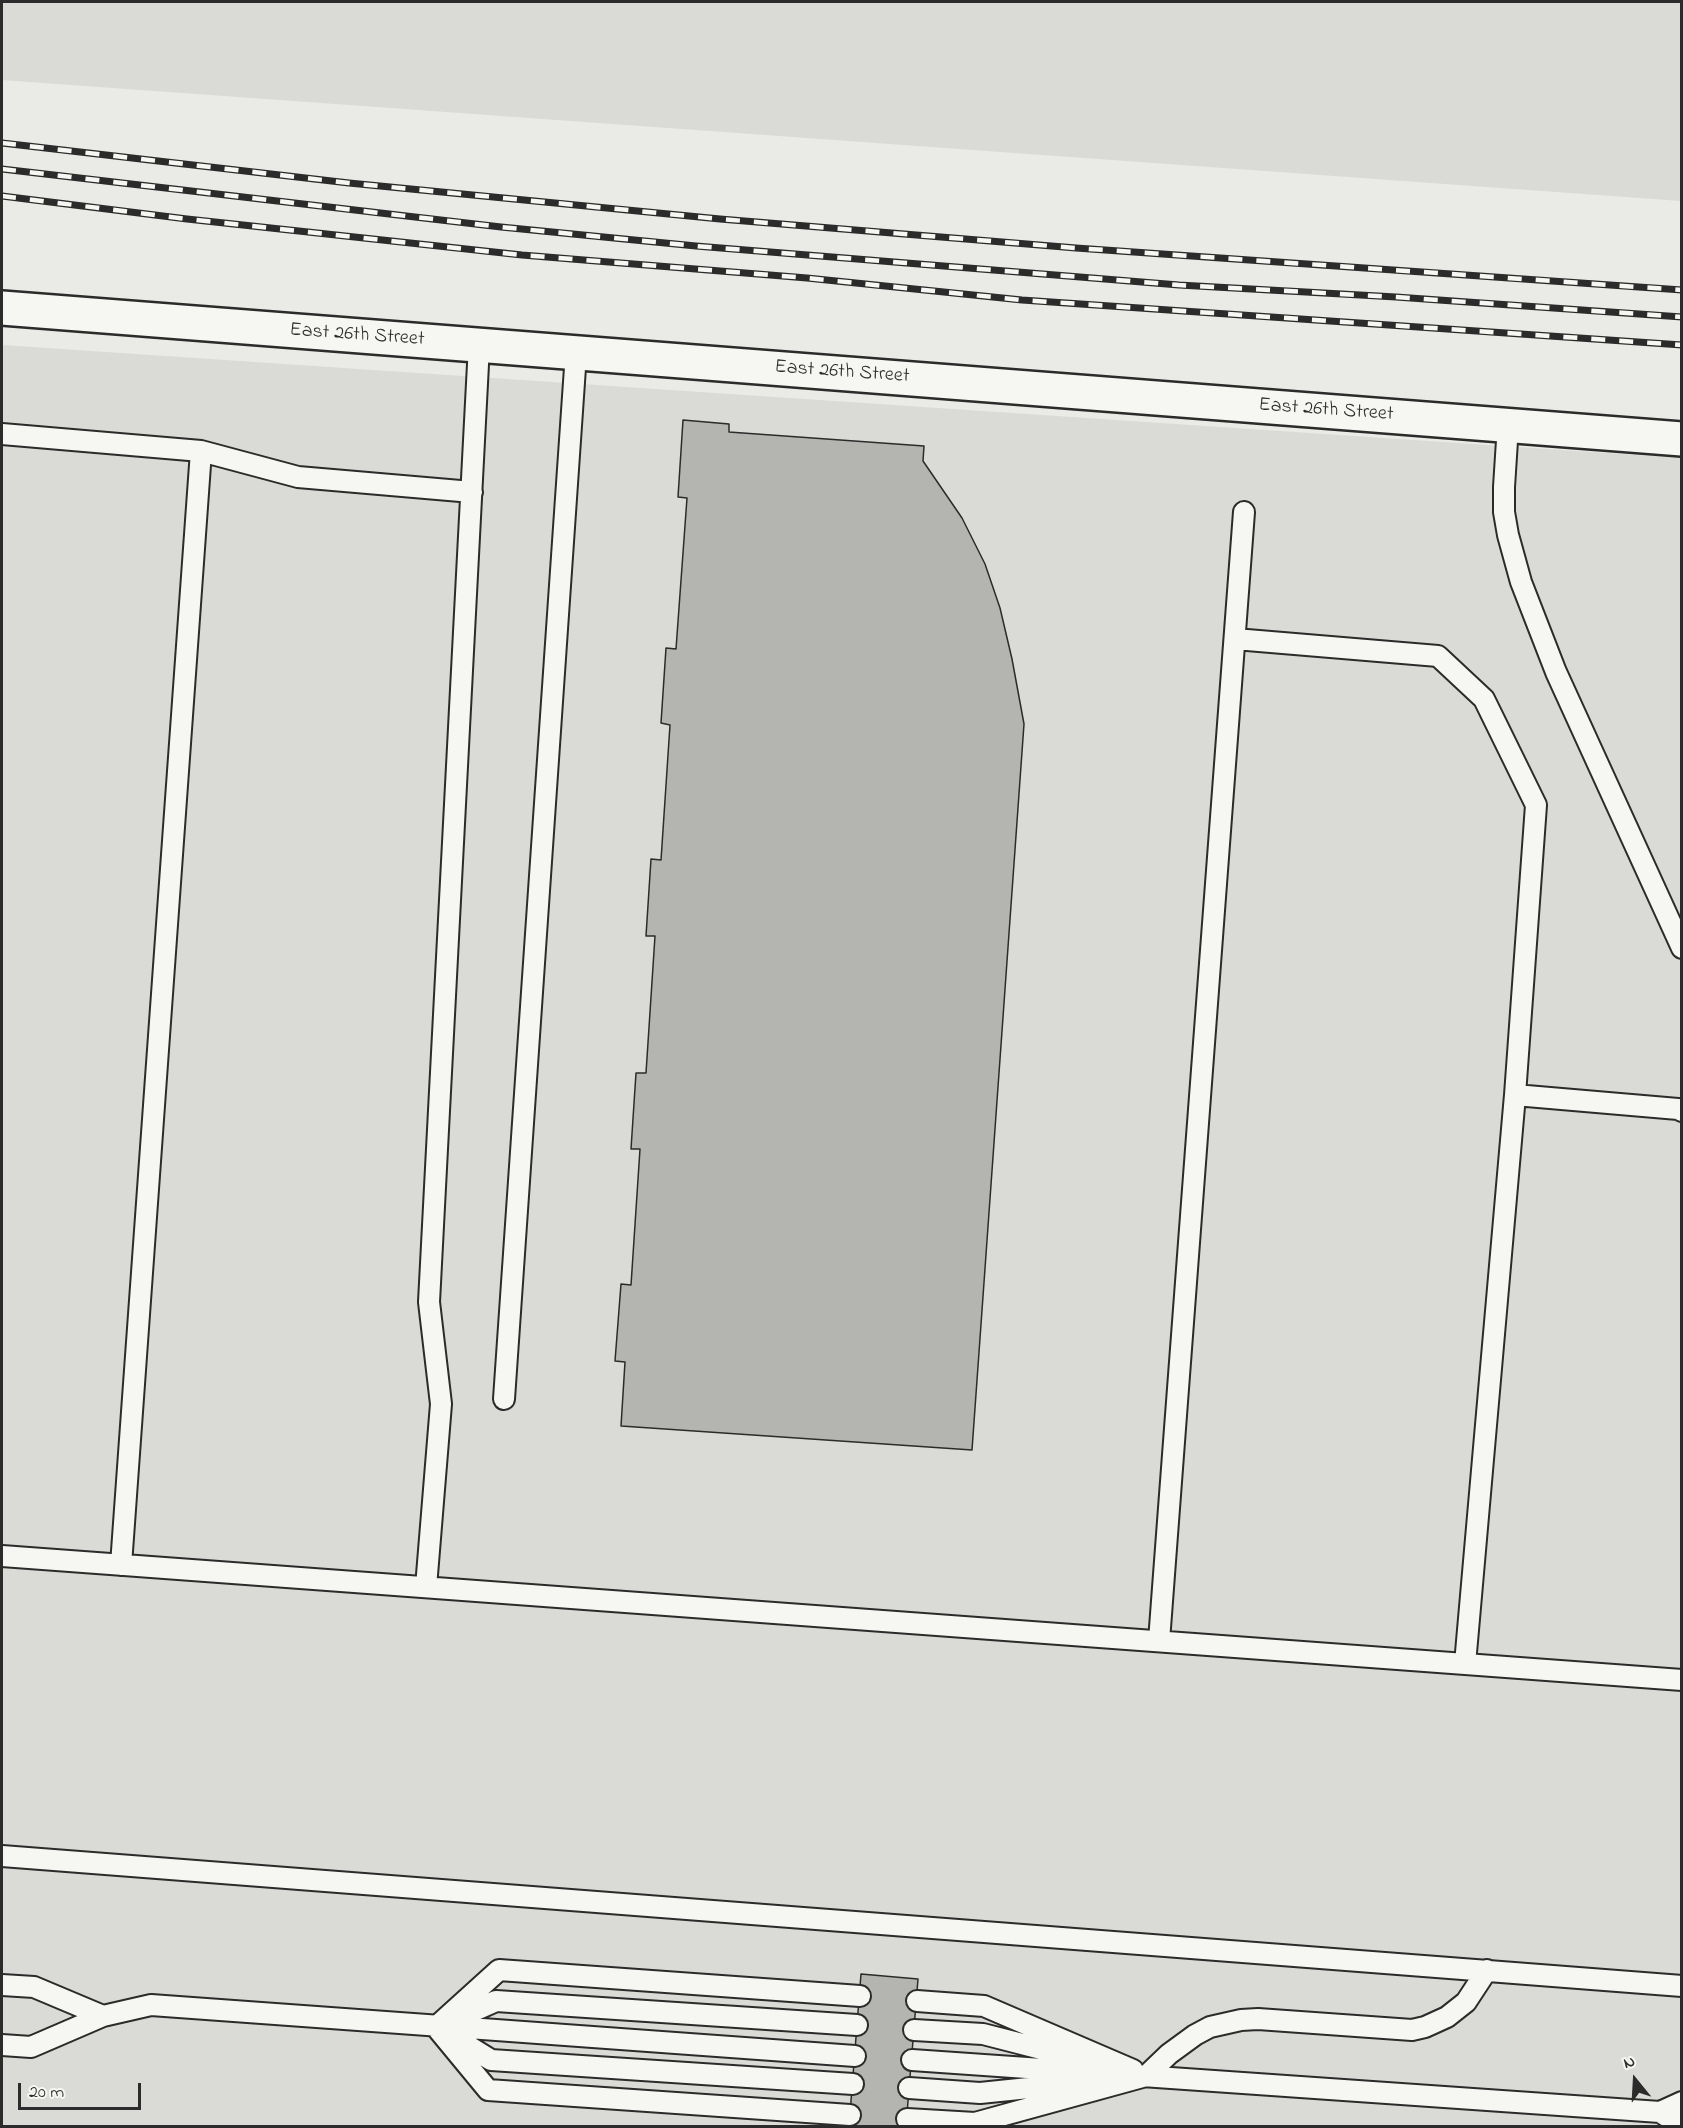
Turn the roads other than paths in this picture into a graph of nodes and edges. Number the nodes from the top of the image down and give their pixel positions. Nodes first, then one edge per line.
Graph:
1 (2, 308) edge
2 (479, 345) junction
3 (576, 353) junction
4 (1508, 425) junction
5 (2, 434) edge
6 (1682, 439) edge
7 (201, 451) junction
8 (472, 492) junction
9 (1244, 512) dead end
10 (1235, 639) junction
11 (1682, 948) edge
12 (1515, 1095) junction
13 (1682, 1111) edge
14 (504, 1399) dead end
15 (2, 1556) edge
16 (121, 1565) junction
17 (426, 1587) junction
18 (1159, 1641) junction
19 (1465, 1664) junction
20 (1682, 1680) edge
21 (2, 1856) edge
22 (1487, 1970) junction
23 (2, 1985) edge
24 (1682, 1986) edge
25 (860, 1996) dead end
26 (916, 2001) dead end
27 (103, 2016) junction
28 (858, 2025) dead end
29 (436, 2027) junction
30 (914, 2030) dead end
31 (2, 2045) edge
32 (855, 2056) dead end
33 (912, 2060) dead end
34 (1146, 2076) junction
35 (853, 2084) dead end
36 (909, 2088) dead end
37 (1682, 2103) edge
38 (1659, 2112) junction
39 (850, 2115) dead end
40 (907, 2119) dead end
41 (1682, 2126) edge

1 - 2 street, East 26th Street
2 - 3 street, East 26th Street
2 - 8 lane
3 - 4 street, East 26th Street
3 - 14 lane
4 - 6 street, East 26th Street
4 - 11 lane
5 - 7 lane
7 - 8 lane
7 - 16 lane
8 - 17 lane
9 - 10 lane
10 - 12 lane
10 - 18 lane
12 - 13 lane
12 - 19 lane
15 - 16 lane
16 - 17 lane
17 - 18 lane
18 - 19 lane
19 - 20 lane
21 - 22 lane
22 - 24 lane
22 - 34 lane
23 - 27 lane
25 - 29 lane
26 - 34 lane
27 - 29 lane
27 - 31 lane
28 - 29 lane
29 - 32 lane
29 - 35 lane
29 - 39 lane
30 - 34 lane
33 - 34 lane
34 - 36 lane
34 - 38 lane
34 - 40 lane
37 - 38 lane
38 - 41 lane

